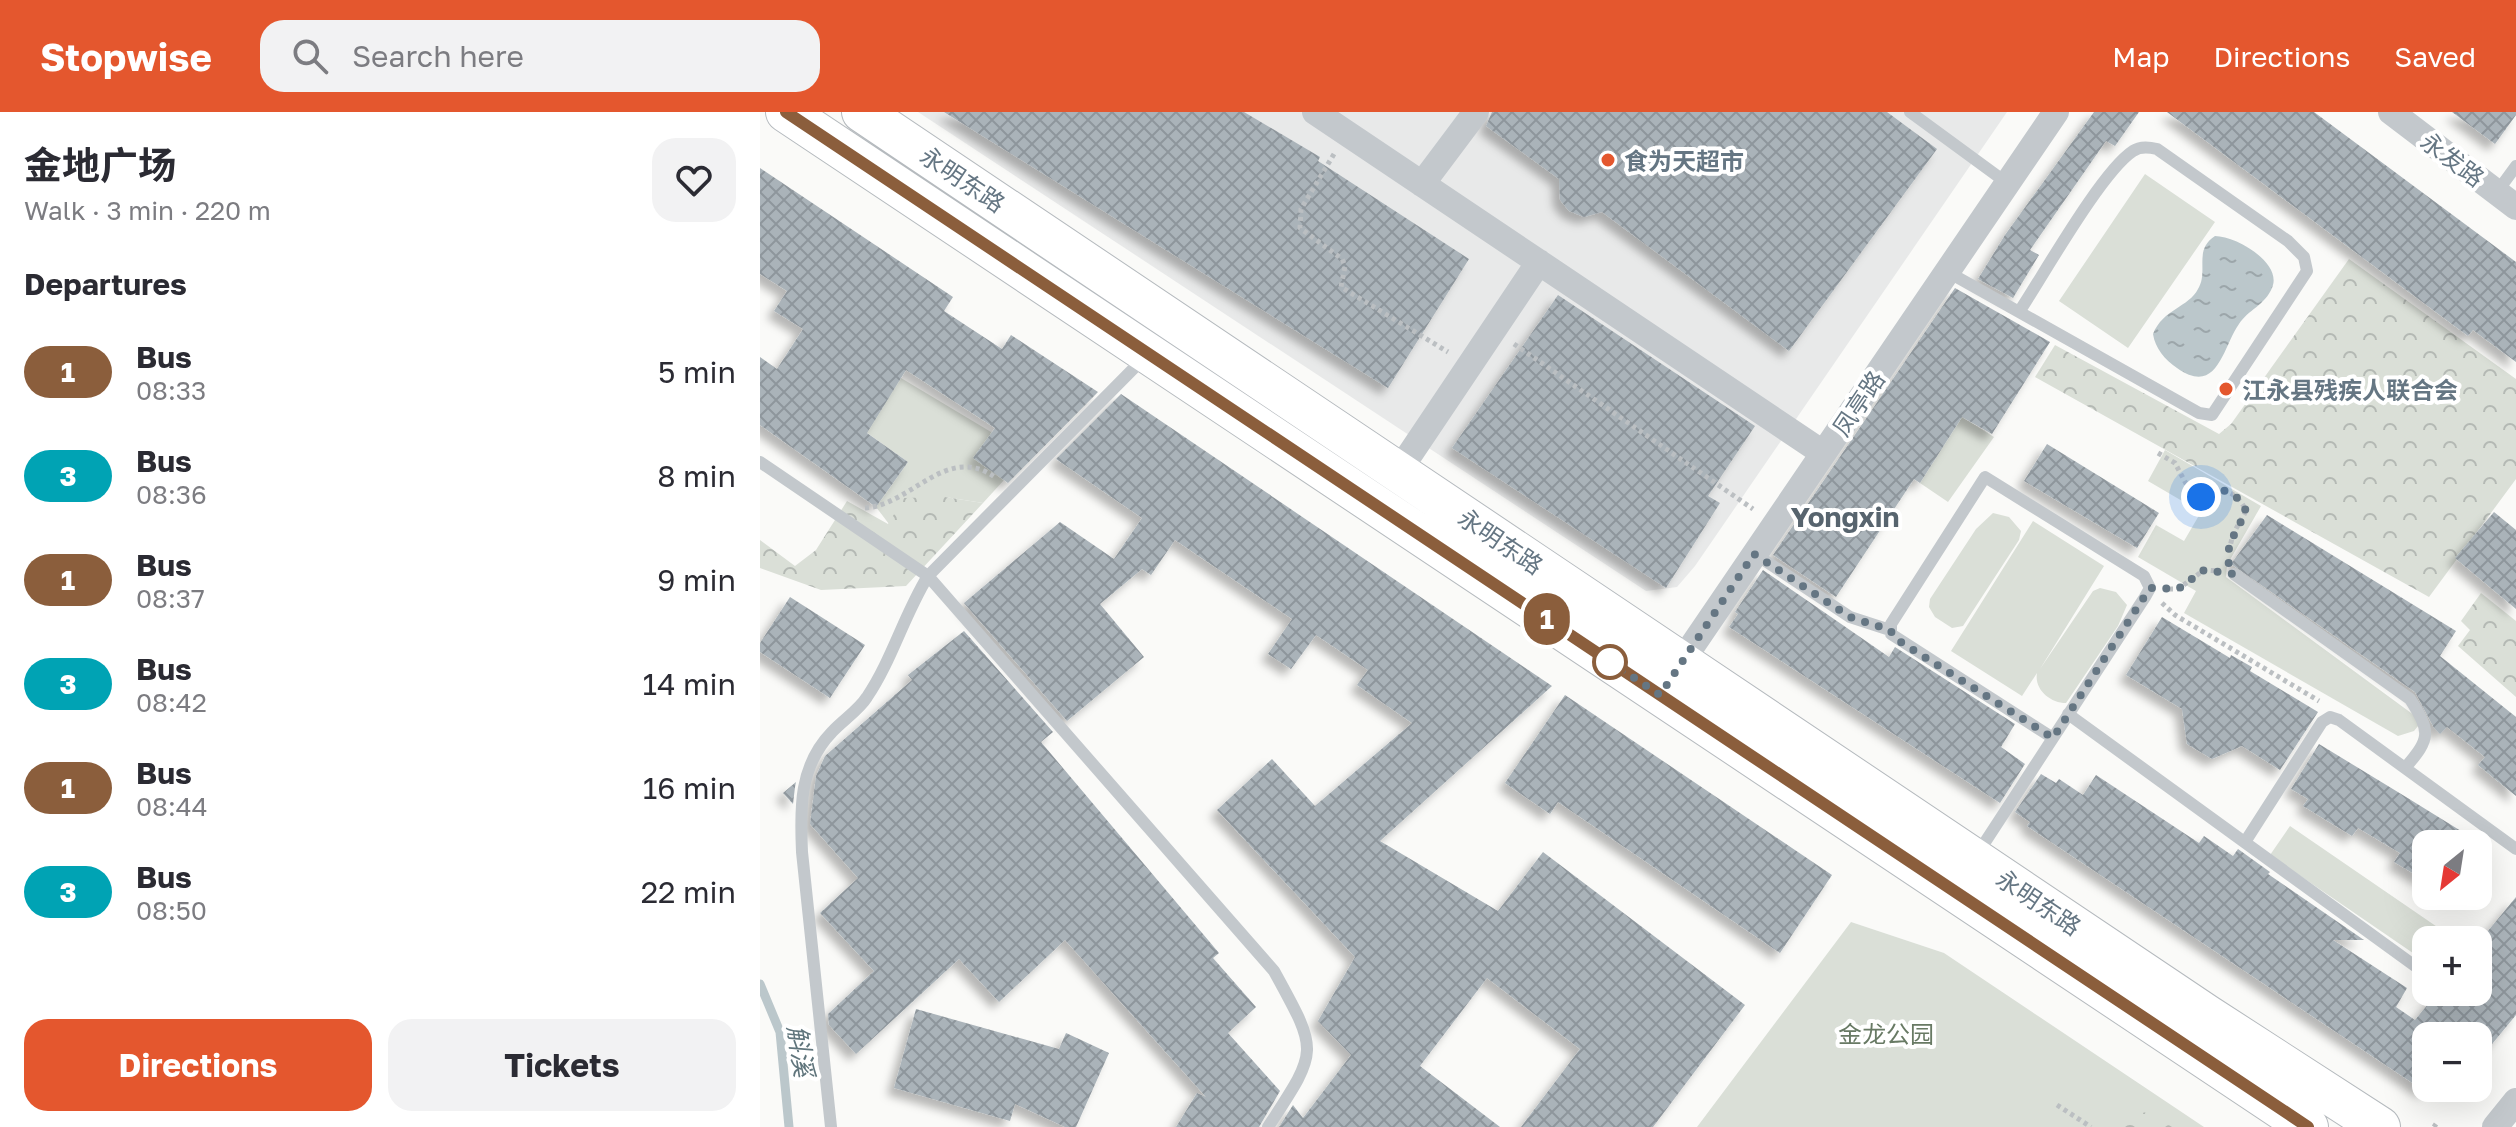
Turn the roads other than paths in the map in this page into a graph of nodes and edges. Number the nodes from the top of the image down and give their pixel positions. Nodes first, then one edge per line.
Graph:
1 (786, 112) edge
2 (862, 112) edge
3 (1315, 112) edge
4 (1476, 112) edge
5 (1910, 112) edge
6 (2056, 112) edge
7 (2391, 112) edge
8 (2516, 166) edge
9 (2007, 183) junction
10 (1422, 184) junction
11 (2506, 199) edge
12 (1539, 262) junction
13 (1947, 272) junction
14 (2019, 312) junction
15 (1148, 354) junction
16 (1823, 453) junction
17 (760, 462) edge
18 (1398, 472) junction
19 (1754, 554) junction
20 (2234, 574) road end
21 (928, 576) junction
22 (1890, 630) junction
23 (1681, 662) junction
24 (1660, 695) junction
25 (2068, 714) junction
26 (2053, 738) junction
27 (2405, 768) junction
28 (2245, 842) junction
29 (2516, 849) edge
30 (1974, 858) junction
31 (2412, 964) edge
32 (2516, 1101) edge
33 (831, 1127) edge
34 (1268, 1127) edge
35 (2308, 1127) edge
36 (2380, 1127) edge
37 (2495, 1127) edge

1 - 15 main road, 永明东路
2 - 18 main road, 永明东路
3 - 10 street
4 - 10 street
5 - 9 lane
6 - 9 street, 凤亭路
7 - 11 street, 永发路
8 - 11 lane
9 - 13 street, 凤亭路
10 - 12 street
12 - 16 street
12 - 18 street
13 - 14 lane
13 - 16 street, 凤亭路
14 - 14 lane
15 - 21 lane
15 - 24 main road, 永明东路
16 - 19 street, 凤亭路
17 - 21 lane
18 - 23 main road, 永明东路
19 - 22 lane
19 - 23 street, 凤亭路
20 - 27 lane
21 - 33 lane
21 - 34 lane
22 - 25 lane
22 - 26 lane
23 - 24 street, 凤亭路
23 - 30 main road, 永明东路
24 - 35 main road, 永明东路
25 - 26 lane
25 - 28 lane
26 - 30 lane
27 - 28 lane
27 - 29 lane
28 - 31 lane
30 - 36 main road, 永明东路
32 - 37 street

